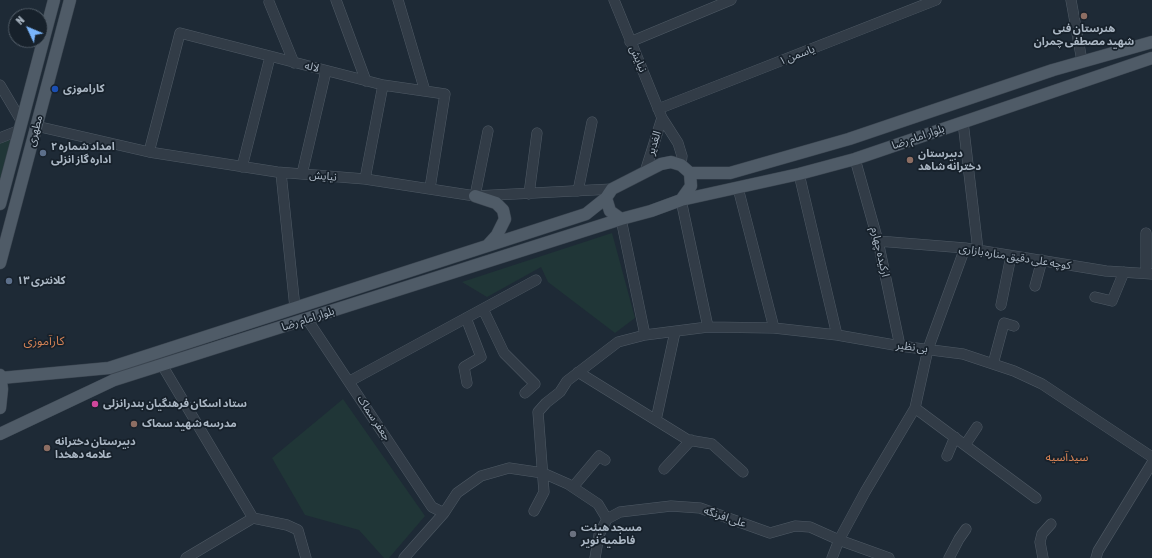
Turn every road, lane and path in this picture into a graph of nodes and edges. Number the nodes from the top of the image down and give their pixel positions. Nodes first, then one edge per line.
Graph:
1 (54, 0) edge
2 (70, 0) edge
3 (336, 0) edge
4 (398, 0) edge
5 (614, 0) edge
6 (731, 0) edge
7 (936, 0) edge
8 (1071, 0) edge
9 (269, 2) dead end
10 (630, 42) junction
11 (1152, 42) edge
12 (270, 57) junction
13 (1152, 58) edge
14 (1082, 61) junction
15 (294, 63) junction
16 (326, 71) junction
17 (1086, 79) junction
18 (366, 81) junction
19 (0, 85) edge
20 (383, 85) junction
21 (425, 91) junction
22 (660, 114) junction
23 (592, 122) dead end
24 (963, 122) junction
25 (21, 126) junction
26 (36, 126) junction
27 (488, 131) dead end
28 (537, 132) dead end
29 (0, 138) edge
30 (149, 152) junction
31 (855, 158) junction
32 (242, 167) junction
33 (686, 169) junction
34 (645, 172) junction
35 (281, 173) junction
36 (302, 174) junction
37 (799, 174) junction
38 (365, 180) junction
39 (430, 188) junction
40 (738, 188) junction
41 (578, 191) junction
42 (529, 194) junction
43 (609, 194) junction
44 (475, 196) junction
45 (681, 200) junction
46 (0, 204) edge
47 (621, 219) junction
48 (1146, 233) dead end
49 (878, 241) junction
50 (487, 246) junction
51 (965, 248) junction
52 (978, 250) junction
53 (1011, 256) junction
54 (1042, 260) junction
55 (0, 262) edge
56 (1124, 272) junction
57 (1149, 273) edge
58 (536, 280) dead end
59 (1035, 286) dead end
60 (1095, 296) dead end
61 (1001, 305) dead end
62 (295, 308) junction
63 (483, 309) junction
64 (466, 318) junction
65 (307, 319) junction
66 (1014, 326) dead end
67 (708, 327) junction
68 (774, 328) junction
69 (675, 332) junction
70 (645, 335) junction
71 (836, 335) junction
72 (900, 346) junction
73 (928, 349) junction
74 (992, 364) junction
75 (162, 365) junction
76 (578, 372) junction
77 (1, 377) edge
78 (350, 381) junction
79 (467, 383) dead end
80 (525, 393) dead end
81 (0, 408) edge
82 (915, 408) junction
83 (656, 420) junction
84 (977, 427) dead end
85 (0, 434) edge
86 (955, 437) junction
87 (691, 440) junction
88 (965, 445) junction
89 (947, 456) dead end
90 (1152, 457) edge
91 (605, 460) dead end
92 (1152, 463) edge
93 (664, 469) dead end
94 (743, 472) dead end
95 (543, 474) junction
96 (573, 487) junction
97 (1036, 498) dead end
98 (534, 511) dead end
99 (444, 513) junction
100 (253, 518) junction
101 (607, 519) junction
102 (1051, 524) dead end
103 (966, 528) dead end
104 (839, 540) junction
105 (186, 558) edge
106 (306, 558) edge
107 (404, 558) edge
108 (595, 558) edge
109 (832, 558) edge
110 (889, 558) edge
111 (949, 558) edge
112 (1042, 558) edge
113 (1096, 558) edge

1 - 25 main road, مطهری
2 - 26 main road, مطهری
3 - 18 street
4 - 21 street
5 - 10 street, نیایش
6 - 10 street
7 - 22 street, یاسمن ۱
8 - 14 street
9 - 15 street
10 - 22 street, نیایش
11 - 14 main road, بلوار امام رضا
12 - 15 street, لاله
12 - 30 street, لاله
12 - 32 street
13 - 17 main road, بلوار امام رضا
14 - 17 main road
14 - 33 main road, بلوار امام رضا
15 - 16 street, لاله
16 - 18 street, لاله
16 - 36 street
17 - 24 main road, بلوار امام رضا
18 - 20 street, لاله
19 - 25 street
20 - 21 street, لاله
20 - 38 street
21 - 39 street, لاله
22 - 33 street, الغدیر
22 - 34 street, الغدیر
23 - 41 street
24 - 31 main road, بلوار امام رضا
24 - 52 street
25 - 29 street
25 - 46 main road, مطهری
26 - 30 street, نیایش
26 - 55 main road, مطهری
27 - 44 street
28 - 42 street
30 - 32 street, نیایش
31 - 37 main road, بلوار امام رضا
31 - 49 street, ارکیده چهارم
32 - 35 street, نیایش
33 - 34 main road, بلوار امام رضا
33 - 45 main road
34 - 43 main road, بلوار امام رضا
35 - 36 street, نیایش
35 - 62 street
36 - 38 street, نیایش
37 - 40 main road, بلوار امام رضا
37 - 71 street
38 - 39 street, نیایش
39 - 44 street, نیایش
40 - 45 main road, بلوار امام رضا
40 - 68 street
41 - 42 street, نیایش
41 - 43 street, نیایش
42 - 44 street, نیایش
43 - 47 main road
43 - 50 main road, بلوار امام رضا
44 - 50 main road
45 - 47 main road, بلوار امام رضا
45 - 67 street
47 - 65 main road, بلوار امام رضا
47 - 70 street
48 - 57 street
49 - 51 street, کوچه علی دقیق مناره بازاری
49 - 72 street, ارکیده چهارم
50 - 62 main road, بلوار امام رضا
51 - 52 street, کوچه علی دقیق مناره بازاری
51 - 73 street
52 - 53 street, کوچه علی دقیق مناره بازاری
53 - 54 street, کوچه علی دقیق مناره بازاری
53 - 61 street
54 - 56 street, کوچه علی دقیق مناره بازاری
54 - 59 street
56 - 57 street, کوچه علی دقیق مناره بازاری
56 - 60 street
58 - 63 street
62 - 77 main road, بلوار امام رضا
63 - 64 street
63 - 80 street
64 - 78 street
64 - 79 street
65 - 75 main road, بلوار امام رضا
65 - 78 street, جعفر سماک
66 - 74 street
67 - 68 street, بی نظیر
67 - 69 street, بی نظیر
68 - 71 street, بی نظیر
69 - 70 street, بی نظیر
69 - 83 street
70 - 76 street, بی نظیر
71 - 72 street, بی نظیر
72 - 73 street, بی نظیر
73 - 74 street, بی نظیر
73 - 82 street
74 - 90 street, بی نظیر
75 - 85 main road, بلوار امام رضا
75 - 100 street
76 - 83 street
76 - 95 street, بی نظیر
77 - 81 main road
78 - 99 street, جعفر سماک
82 - 86 street
82 - 104 street
83 - 87 street
84 - 88 street
86 - 88 street
86 - 89 street
87 - 93 street
87 - 94 street
88 - 97 street
91 - 96 street
92 - 113 street
95 - 96 street
95 - 98 street, بی نظیر
95 - 99 street
96 - 101 street
99 - 107 street
100 - 105 street
100 - 106 street
101 - 104 street, علی افرنگه
101 - 108 street
102 - 112 street
103 - 111 street
104 - 109 street
104 - 110 street, علی افرنگه

